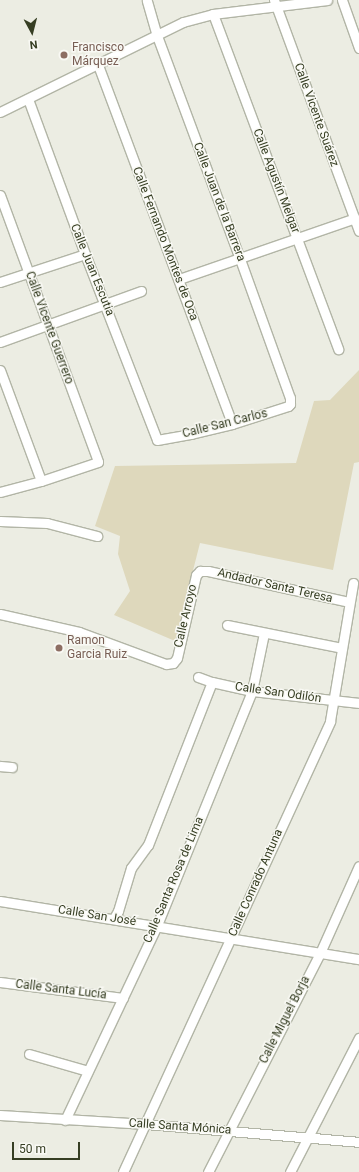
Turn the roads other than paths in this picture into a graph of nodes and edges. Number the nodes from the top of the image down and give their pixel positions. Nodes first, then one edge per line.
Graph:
1 (147, 0) edge
2 (327, 0) edge
3 (342, 0) edge
4 (275, 3) edge
5 (213, 14) junction
6 (157, 36) junction
7 (359, 48) edge
8 (98, 65) junction
9 (28, 99) junction
10 (0, 112) edge
11 (0, 195) edge
12 (355, 218) junction
13 (359, 231) edge
14 (297, 238) junction
15 (85, 254) junction
16 (240, 259) junction
17 (28, 271) junction
18 (179, 279) junction
19 (0, 282) edge
20 (141, 291) dead end
21 (106, 303) junction
22 (48, 324) junction
23 (0, 342) edge
24 (338, 349) dead end
25 (0, 370) edge
26 (290, 404) joint
27 (232, 424) junction
28 (157, 440) joint
29 (41, 481) junction
30 (0, 492) edge
31 (0, 521) edge
32 (97, 536) dead end
33 (200, 571) joint
34 (352, 583) dead end
35 (349, 602) junction
36 (0, 614) edge
37 (227, 625) dead end
38 (264, 633) junction
39 (342, 648) junction
40 (198, 677) dead end
41 (212, 682) junction
42 (252, 691) junction
43 (334, 700) junction
44 (359, 703) edge
45 (0, 766) edge
46 (12, 767) dead end
47 (359, 866) edge
48 (0, 901) edge
49 (114, 918) junction
50 (157, 925) junction
51 (231, 939) junction
52 (320, 953) junction
53 (359, 959) edge
54 (0, 982) edge
55 (123, 998) junction
56 (359, 1038) edge
57 (29, 1054) dead end
58 (88, 1072) junction
59 (0, 1115) edge
60 (66, 1120) junction
61 (146, 1124) junction
62 (229, 1130) junction
63 (308, 1138) junction
64 (359, 1142) edge
65 (123, 1172) edge
66 (208, 1172) edge
67 (290, 1172) edge

1 - 6 street, Calle Juan de la Barrera
2 - 4 street
3 - 7 street
4 - 5 street
4 - 12 street, Calle Vicente Suárez
5 - 6 street
5 - 14 street, Calle Agustín Melgar
6 - 8 street
6 - 16 street, Calle Juan de la Barrera
8 - 9 street
8 - 18 street, Calle Fernando Montes de Oca
9 - 10 street
9 - 15 street, Calle Juan Escutia
11 - 17 street, Calle Vicente Guerrero
12 - 13 street, Calle Vicente Suárez
12 - 14 street
14 - 16 street
14 - 24 street, Calle Agustín Melgar
15 - 17 street
15 - 21 street, Calle Juan Escutia
16 - 18 street
16 - 26 street, Calle Juan de la Barrera
17 - 19 street
17 - 22 street, Calle Vicente Guerrero
18 - 27 street, Calle Fernando Montes de Oca
20 - 21 street
21 - 22 street
21 - 28 street, Calle Juan Escutia
22 - 23 street
22 - 29 street, Calle Vicente Guerrero
25 - 29 street
26 - 27 street, Calle San Carlos
27 - 28 street, Calle San Carlos
29 - 30 street
31 - 32 street
33 - 35 street, Andador Santa Teresa
33 - 36 street, Calle Arroyo
34 - 35 street, Calle Conrado Antuna
35 - 39 street, Calle Conrado Antuna
37 - 38 street
38 - 39 street
38 - 42 street, Calle Santa Rosa de Lima
39 - 43 street, Calle Conrado Antuna
40 - 41 street, Calle San Odilón
41 - 42 street, Calle San Odilón
41 - 49 street
42 - 43 street, Calle San Odilón
42 - 50 street, Calle Santa Rosa de Lima
43 - 44 street, Calle San Odilón
43 - 51 street, Calle Conrado Antuna
45 - 46 street
47 - 52 street, Calle Miguel Borja
48 - 49 street, Calle San José
49 - 50 street, Calle San José
50 - 51 street, Calle San José
50 - 55 street, Calle Santa Rosa de Lima
51 - 52 street, Calle San José
51 - 61 street, Calle Conrado Antuna
52 - 53 street, Calle San José
52 - 62 street, Calle Miguel Borja
54 - 55 street, Calle Santa Lucía
55 - 58 street, Calle Santa Rosa de Lima
56 - 63 street
57 - 58 street
58 - 60 street, Calle Santa Rosa de Lima
59 - 60 street, Calle Santa Mónica
60 - 61 street, Calle Santa Mónica
61 - 62 street, Calle Santa Mónica
61 - 65 street, Calle Conrado Antuna
62 - 63 street, Calle Santa Mónica
62 - 66 street, Calle Miguel Borja
63 - 64 street, Calle Santa Mónica
63 - 67 street

